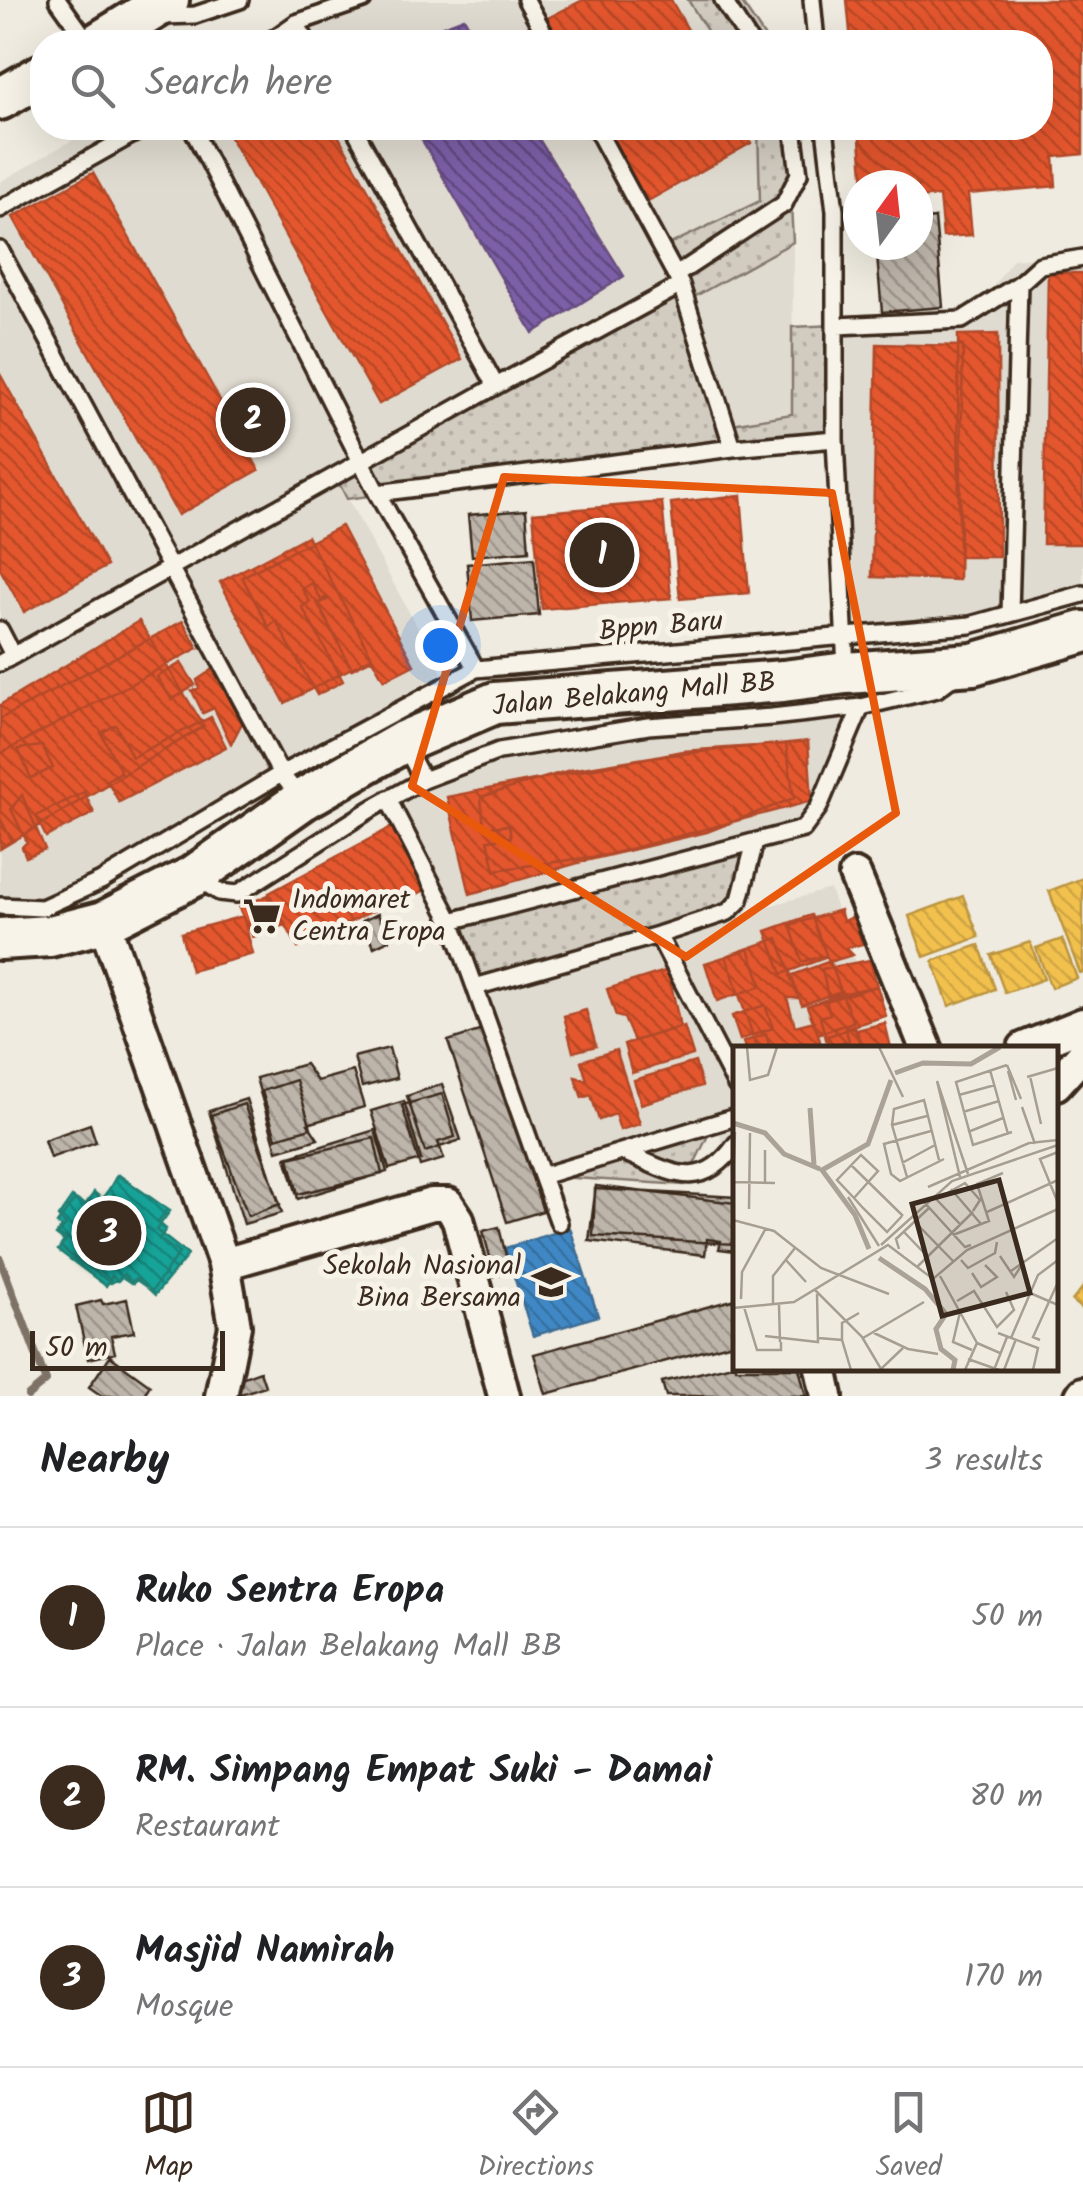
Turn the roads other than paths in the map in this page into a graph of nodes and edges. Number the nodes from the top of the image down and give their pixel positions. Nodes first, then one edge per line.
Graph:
1 (58, 0) edge
2 (240, 0) edge
3 (363, 0) edge
4 (526, 0) edge
5 (723, 0) edge
6 (812, 0) edge
7 (152, 16) edge
8 (296, 23) junction
9 (79, 30) edge
10 (124, 30) edge
11 (286, 30) edge
12 (300, 30) edge
13 (542, 30) edge
14 (742, 30) edge
15 (815, 30) edge
16 (30, 82) edge
17 (0, 99) edge
18 (123, 140) edge
19 (198, 140) edge
20 (361, 140) edge
21 (602, 140) edge
22 (794, 140) edge
23 (826, 140) edge
24 (0, 209) edge
25 (0, 250) edge
26 (1083, 258) edge
27 (678, 280) junction
28 (1019, 284) junction
29 (837, 326) junction
30 (496, 386) junction
31 (835, 438) junction
32 (734, 448) junction
33 (362, 462) junction
34 (377, 493) junction
35 (170, 567) junction
36 (1083, 594) edge
37 (1010, 614) junction
38 (0, 630) edge
39 (1083, 632) edge
40 (7, 659) edge
41 (476, 668) junction
42 (850, 672) junction
43 (402, 742) junction
44 (422, 780) junction
45 (292, 787) junction
46 (388, 799) junction
47 (755, 842) junction
48 (855, 875) dead end
49 (194, 876) junction
50 (0, 906) edge
51 (450, 921) junction
52 (104, 922) junction
53 (658, 935) junction
54 (0, 939) edge
55 (475, 987) junction
56 (1083, 1024) edge
57 (925, 1046) edge
58 (1029, 1046) edge
59 (1083, 1054) edge
60 (733, 1079) edge
61 (1058, 1082) edge
62 (733, 1118) edge
63 (733, 1147) edge
64 (623, 1152) junction
65 (542, 1176) junction
66 (560, 1223) dead end
67 (224, 1264) junction
68 (822, 1371) edge
69 (221, 1396) edge
70 (504, 1396) edge
71 (827, 1396) edge

1 - 9 lane
2 - 7 lane
3 - 8 lane
4 - 13 lane
5 - 14 lane
6 - 15 lane
7 - 10 main road
8 - 11 lane
8 - 12 lane
16 - 17 main road
18 - 24 lane
19 - 33 lane
20 - 30 lane
21 - 27 lane
22 - 27 lane
23 - 29 lane
25 - 35 lane
26 - 28 lane
27 - 30 lane
27 - 32 lane
28 - 29 lane
28 - 37 lane
29 - 31 lane
30 - 33 lane
31 - 32 lane
31 - 42 lane
32 - 34 lane
33 - 34 lane
33 - 35 lane
34 - 41 lane
35 - 40 lane
35 - 45 lane
36 - 37 lane, Bppn Baru
37 - 42 lane, Bppn Baru
38 - 40 lane
39 - 42 main road, Jalan Belakang Mall BB
41 - 42 lane, Bppn Baru
41 - 45 lane
42 - 43 main road, Jalan Belakang Mall BB
42 - 44 lane
42 - 47 lane
43 - 44 lane
43 - 45 main road, Jalan Belakang Mall BB
44 - 46 lane
45 - 49 main road, Jalan Belakang Mall BB
45 - 50 lane
46 - 49 lane
46 - 51 lane
47 - 51 lane
47 - 53 lane
48 - 57 street
49 - 52 main road, Jalan Belakang Mall BB
51 - 55 lane
52 - 54 main road, Jalan Belakang Mall BB
52 - 67 street
53 - 55 lane
53 - 60 lane
55 - 65 lane
56 - 58 street
59 - 61 street
62 - 64 lane
63 - 64 lane
64 - 65 lane
65 - 66 lane
67 - 69 street
67 - 70 street
68 - 71 street

